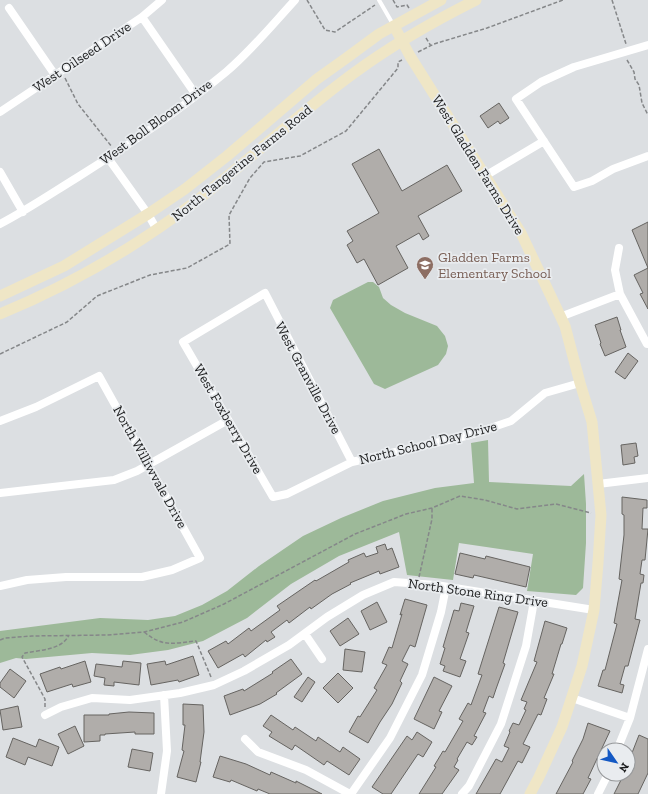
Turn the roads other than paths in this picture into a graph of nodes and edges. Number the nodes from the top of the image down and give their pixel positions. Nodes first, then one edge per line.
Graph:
1 (162, 0) edge
2 (295, 0) edge
3 (441, 0) edge
4 (476, 0) edge
5 (380, 1) edge
6 (8, 8) dead end
7 (142, 18) junction
8 (394, 26) junction
9 (402, 42) junction
10 (648, 45) edge
11 (58, 73) junction
12 (196, 95) junction
13 (0, 112) edge
14 (544, 141) junction
15 (648, 156) edge
16 (108, 158) junction
17 (0, 172) edge
18 (485, 176) junction
19 (23, 212) junction
20 (148, 214) junction
21 (0, 224) edge
22 (157, 230) junction
23 (619, 248) dead end
24 (264, 293) joint
25 (620, 294) junction
26 (0, 296) edge
27 (0, 314) edge
28 (560, 317) junction
29 (647, 344) edge
30 (580, 383) junction
31 (228, 420) junction
32 (0, 421) edge
33 (352, 462) junction
34 (149, 464) junction
35 (648, 478) edge
36 (598, 484) junction
37 (0, 493) edge
38 (273, 497) joint
39 (0, 586) edge
40 (446, 587) junction
41 (534, 601) junction
42 (594, 610) junction
43 (305, 634) junction
44 (648, 653) edge
45 (322, 659) dead end
46 (164, 695) junction
47 (572, 698) junction
48 (45, 715) road end
49 (630, 718) junction
50 (245, 739) dead end
51 (620, 742) edge
52 (604, 782) edge
53 (161, 794) edge
54 (350, 794) edge
55 (462, 794) edge
56 (530, 794) edge
57 (598, 794) edge

1 - 7 street, West Oilseed Drive
2 - 12 street, West Boll Bloom Drive
3 - 8 main road, North Tangerine Farms Road
4 - 9 main road, North Tangerine Farms Road
5 - 8 lane
6 - 11 street
7 - 11 street, West Oilseed Drive
7 - 12 street
8 - 9 main road, West Gladden Farms Drive
8 - 20 main road, North Tangerine Farms Road
9 - 18 main road, West Gladden Farms Drive
9 - 22 main road, North Tangerine Farms Road
10 - 14 street
11 - 13 street, West Oilseed Drive
12 - 16 street, West Boll Bloom Drive
14 - 15 street
14 - 18 street
16 - 19 street, West Boll Bloom Drive
16 - 20 street
17 - 19 street
18 - 28 main road, West Gladden Farms Drive
19 - 21 street, West Boll Bloom Drive
20 - 22 street
20 - 26 main road, North Tangerine Farms Road
22 - 27 main road, North Tangerine Farms Road
23 - 25 street
24 - 31 street, West Foxberry Drive
24 - 33 street, West Granville Drive
25 - 28 street
25 - 29 street
28 - 30 main road, West Gladden Farms Drive
30 - 33 street, North School Day Drive
30 - 36 main road, West Gladden Farms Drive
31 - 34 street
31 - 38 street, West Foxberry Drive
32 - 34 street, North Williwvale Drive
33 - 38 street, North School Day Drive
34 - 37 street
34 - 39 street, North Williwvale Drive
35 - 36 street
36 - 42 main road, West Gladden Farms Drive
40 - 41 street, North Stone Ring Drive
40 - 43 street, North Stone Ring Drive
40 - 54 street
41 - 42 street, North Stone Ring Drive
41 - 55 street
42 - 47 main road, West Gladden Farms Drive
43 - 45 street
43 - 46 street, North Stone Ring Drive
44 - 49 street
46 - 48 street, North Stone Ring Drive
46 - 53 street
47 - 49 street
47 - 56 main road, West Gladden Farms Drive
49 - 51 street
50 - 54 street
52 - 57 street

